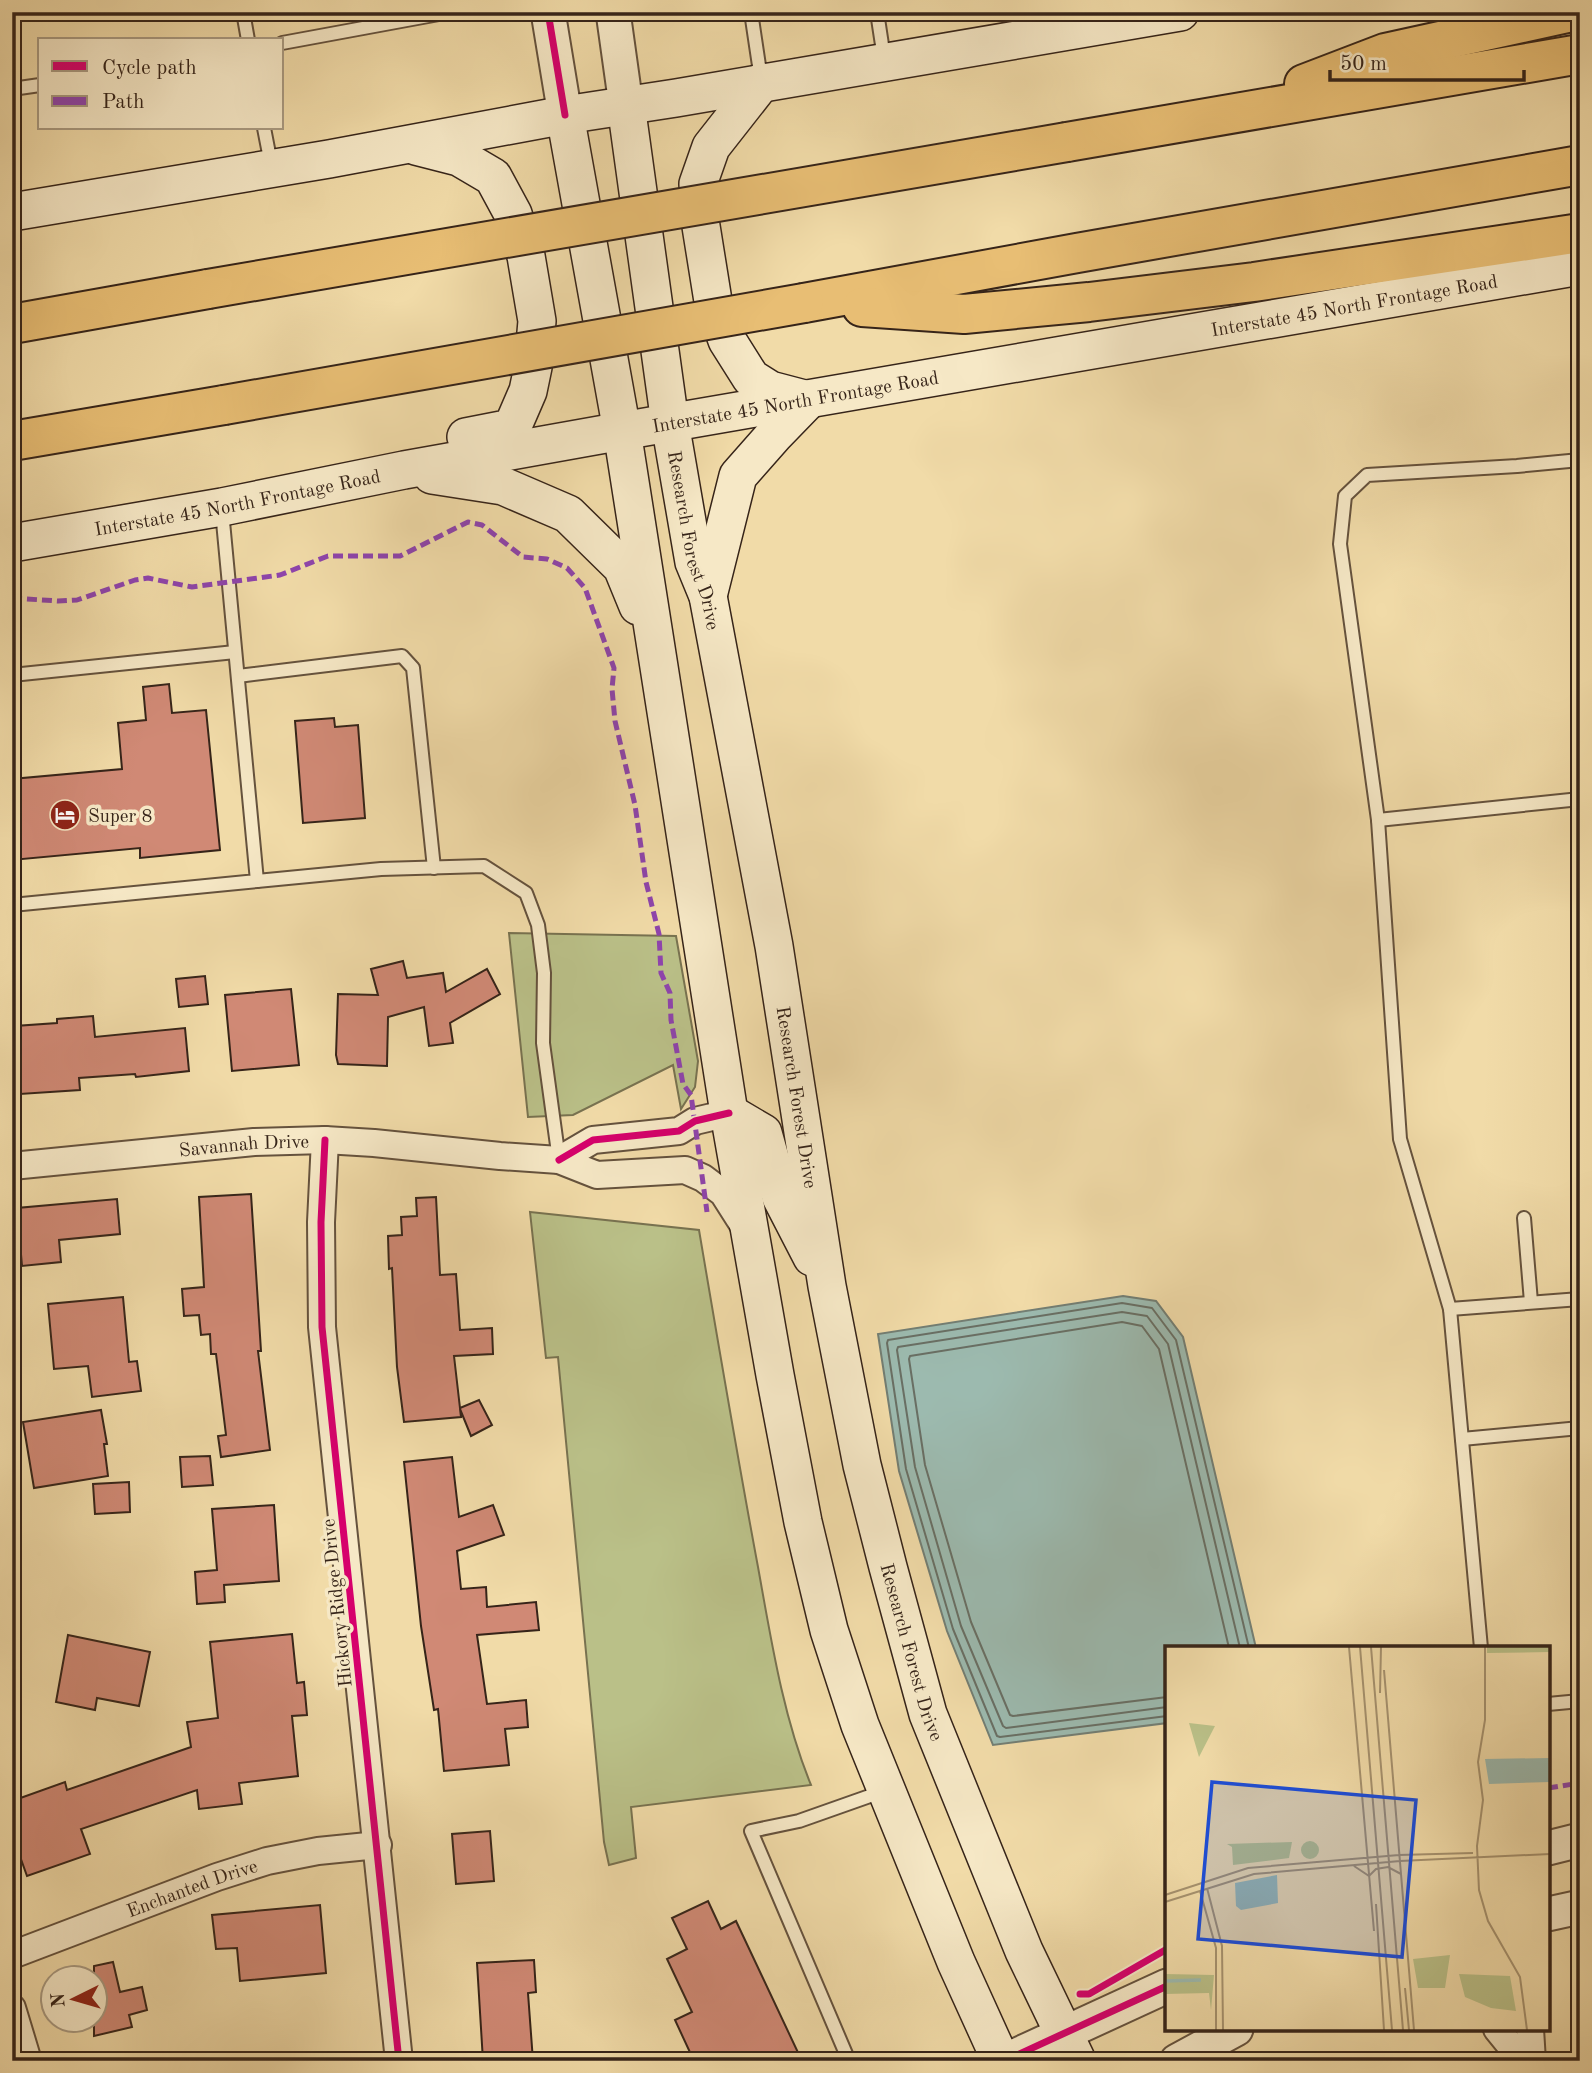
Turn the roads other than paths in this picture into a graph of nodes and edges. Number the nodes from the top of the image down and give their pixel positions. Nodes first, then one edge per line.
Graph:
1 (243, 12) edge
2 (450, 12) edge
3 (548, 12) edge
4 (613, 12) edge
5 (751, 12) edge
6 (877, 12) edge
7 (1180, 12) edge
8 (1572, 12) edge
9 (248, 38) edge
10 (284, 43) edge
11 (1580, 54) edge
12 (884, 62) junction
13 (762, 82) junction
14 (38, 85) edge
15 (12, 89) edge
16 (626, 105) junction
17 (565, 115) junction
18 (1223, 116) junction
19 (264, 130) edge
20 (407, 144) junction
21 (1580, 165) edge
22 (272, 168) junction
23 (12, 212) edge
24 (1580, 233) edge
25 (1580, 266) edge
26 (804, 303) junction
27 (12, 324) edge
28 (808, 400) junction
29 (670, 423) junction
30 (622, 431) junction
31 (12, 441) edge
32 (1580, 460) edge
33 (404, 470) junction
34 (222, 507) junction
35 (12, 543) edge
36 (708, 596) junction
37 (656, 650) junction
38 (235, 652) junction
39 (12, 675) edge
40 (238, 676) junction
41 (1580, 799) edge
42 (1378, 820) junction
43 (433, 868) junction
44 (257, 881) junction
45 (12, 905) edge
46 (729, 1113) junction
47 (325, 1140) junction
48 (559, 1160) junction
49 (12, 1167) edge
50 (1524, 1218) dead end
51 (751, 1237) junction
52 (827, 1286) junction
53 (1580, 1298) edge
54 (1531, 1302) junction
55 (1450, 1309) junction
56 (1580, 1428) edge
57 (1462, 1439) junction
58 (1481, 1646) edge
59 (1580, 1701) edge
60 (1550, 1704) edge
61 (886, 1791) junction
62 (1580, 1840) edge
63 (378, 1845) junction
64 (1550, 1848) edge
65 (1580, 1907) edge
66 (1550, 1914) edge
67 (12, 1955) edge
68 (1165, 1987) edge
69 (12, 2008) edge
70 (1232, 2031) edge
71 (1499, 2031) edge
72 (1530, 2031) edge
73 (1071, 2047) edge
74 (28, 2061) edge
75 (399, 2061) edge
76 (849, 2061) edge
77 (1002, 2061) edge
78 (1177, 2061) edge
79 (1523, 2061) edge
80 (1532, 2061) edge

1 - 9 lane
2 - 10 lane
3 - 17 street
4 - 16 street
5 - 13 lane
6 - 12 lane
7 - 12 main road
8 - 18 highway
11 - 18 highway
12 - 13 main road
13 - 16 main road
13 - 28 main road
14 - 15 lane
16 - 17 main road
16 - 29 main road, Research Forest Drive
17 - 20 main road
17 - 30 main road
18 - 27 highway, bridge
19 - 22 lane
20 - 22 main road
20 - 33 main road
21 - 26 highway
22 - 23 main road
24 - 26 highway
25 - 28 main road, Interstate 45 North Frontage Road
26 - 31 highway, bridge
28 - 29 main road, Interstate 45 North Frontage Road
28 - 36 main road
29 - 30 main road, Interstate 45 North Frontage Road
29 - 36 main road, Research Forest Drive
30 - 33 main road, Interstate 45 North Frontage Road
30 - 37 main road
32 - 42 lane
33 - 34 main road, Interstate 45 North Frontage Road
33 - 37 main road
34 - 35 main road, Interstate 45 North Frontage Road
34 - 38 lane
36 - 52 main road, Research Forest Drive
37 - 46 main road
38 - 39 lane
38 - 40 lane
40 - 43 lane
40 - 44 lane
41 - 42 lane
42 - 55 lane
43 - 44 lane
43 - 48 lane
44 - 45 lane
46 - 48 street
46 - 51 main road
46 - 52 main road
47 - 48 street, Savannah Drive
47 - 49 street, Savannah Drive
47 - 63 street, Hickory Ridge Drive
48 - 51 street, Savannah Drive
50 - 54 lane
51 - 61 main road
52 - 73 main road, Research Forest Drive
53 - 54 lane
54 - 55 lane
55 - 57 lane
56 - 57 lane
57 - 58 lane
59 - 60 lane
61 - 76 lane
61 - 77 main road
62 - 64 street
63 - 67 street, Enchanted Drive
63 - 75 street, Hickory Ridge Drive
65 - 66 street
68 - 73 street
69 - 74 street
70 - 78 street
71 - 79 street
72 - 80 street
73 - 77 street

